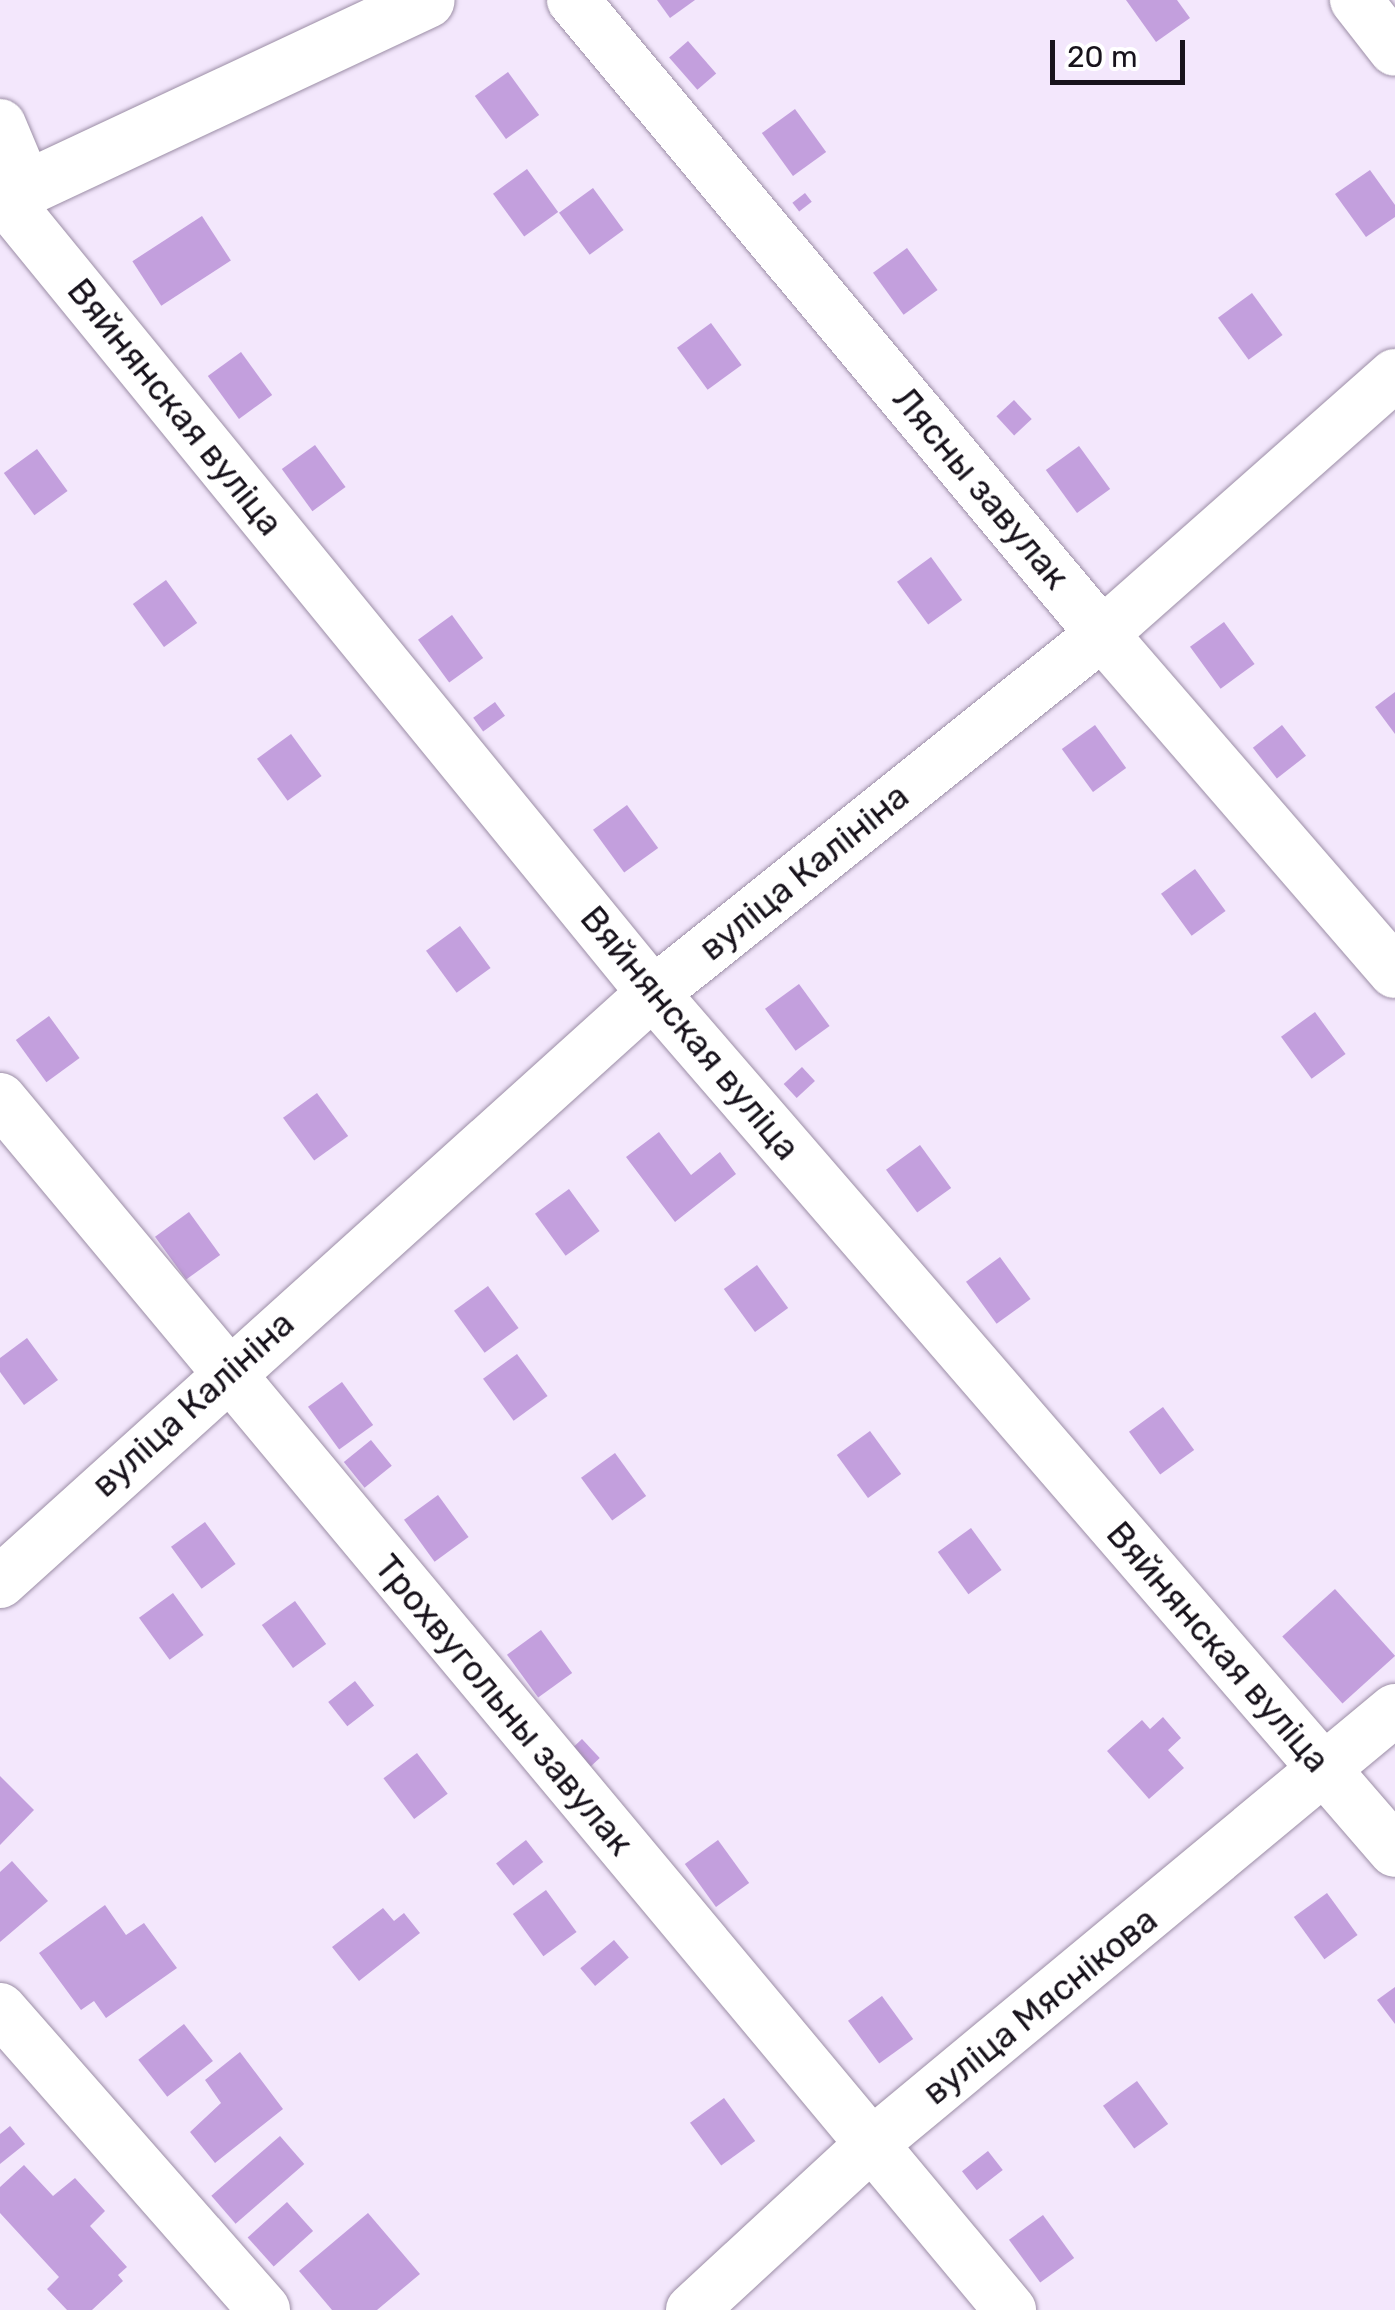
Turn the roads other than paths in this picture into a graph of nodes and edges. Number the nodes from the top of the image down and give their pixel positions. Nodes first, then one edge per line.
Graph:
1 (426, 0) edge
2 (573, 0) edge
3 (1356, 0) edge
4 (1395, 50) edge
5 (0, 125) edge
6 (10, 195) edge
7 (1395, 375) edge
8 (1102, 634) junction
9 (1395, 972) edge
10 (653, 993) junction
11 (0, 1099) edge
12 (225, 1373) junction
13 (0, 1582) edge
14 (1395, 1710) edge
15 (1326, 1772) junction
16 (1395, 1851) edge
17 (0, 2010) edge
18 (873, 2143) junction
19 (264, 2310) edge
20 (692, 2310) edge
21 (1010, 2310) edge

1 - 6 main road
2 - 8 street, Лясны завулак
3 - 4 street
5 - 6 street, Вяйнянская вуліца
6 - 10 street, Вяйнянская вуліца
7 - 8 street, вуліца Калініна
8 - 9 street, Лясны завулак
8 - 10 street, вуліца Калініна
10 - 12 street, вуліца Калініна
10 - 15 street, Вяйнянская вуліца
11 - 12 street, Трохвугольны завулак
12 - 13 street, вуліца Калініна
12 - 18 street, Трохвугольны завулак
14 - 15 street, вуліца Мяснікова
15 - 16 street, Вяйнянская вуліца
15 - 18 street, вуліца Мяснікова
17 - 19 street
18 - 20 street, вуліца Мяснікова
18 - 21 street, Трохвугольны завулак

